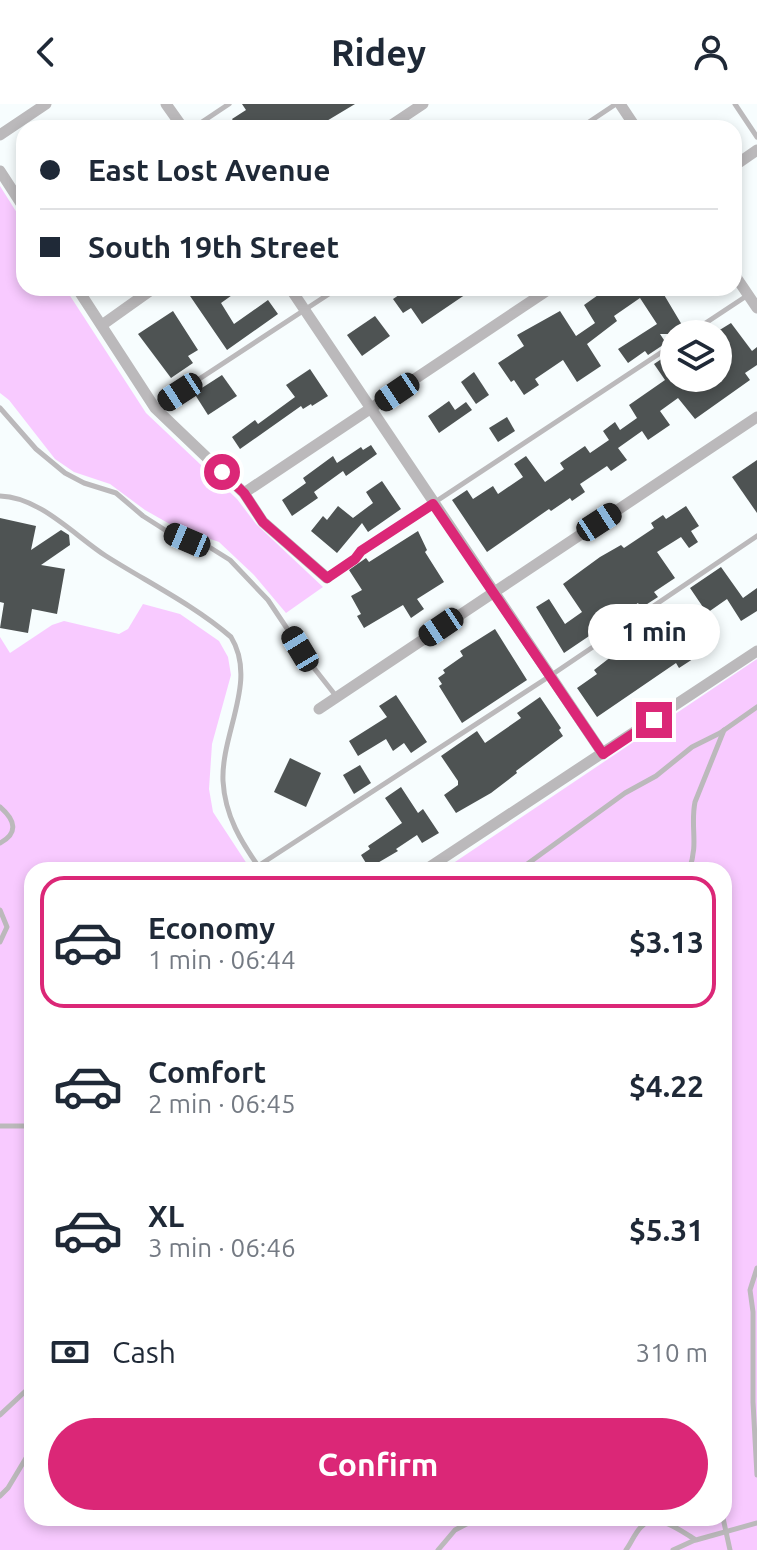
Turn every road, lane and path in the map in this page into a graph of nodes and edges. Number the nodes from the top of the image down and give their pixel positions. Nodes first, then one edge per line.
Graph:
1 (46, 104) edge
2 (229, 104) edge
3 (423, 104) edge
4 (618, 104) edge
5 (735, 104) edge
6 (22, 120) edge
7 (205, 120) edge
8 (399, 120) edge
9 (593, 120) edge
10 (757, 137) edge
11 (0, 171) edge
12 (16, 196) edge
13 (742, 286) edge
14 (748, 295) junction
15 (82, 296) edge
16 (143, 296) edge
17 (295, 296) edge
18 (326, 296) edge
19 (539, 296) edge
20 (757, 308) edge
21 (305, 310) junction
22 (710, 320) edge
23 (102, 325) junction
24 (660, 353) edge
25 (0, 408) edge
26 (155, 408) junction
27 (371, 409) junction
28 (757, 417) edge
29 (244, 493) junction
30 (0, 496) edge
31 (433, 504) junction
32 (757, 536) edge
33 (327, 578) joint
34 (493, 592) junction
35 (757, 651) edge
36 (550, 676) junction
37 (337, 697) junction
38 (757, 707) edge
39 (319, 709) dead end
40 (725, 729) junction
41 (603, 754) junction
42 (0, 807) edge
43 (0, 843) edge
44 (255, 862) edge
45 (268, 862) edge
46 (437, 862) edge
47 (530, 862) edge
48 (691, 862) edge
49 (0, 910) edge
50 (0, 942) edge
51 (0, 1126) edge
52 (24, 1126) edge
53 (757, 1268) edge
54 (24, 1392) edge
55 (0, 1415) edge
56 (24, 1461) edge
57 (757, 1475) edge
58 (0, 1496) edge
59 (757, 1523) edge
60 (463, 1526) edge
61 (644, 1526) edge
62 (672, 1526) edge
63 (724, 1526) edge
64 (725, 1534) junction
65 (696, 1540) junction
66 (438, 1550) edge
67 (626, 1550) edge
68 (673, 1550) edge
69 (730, 1550) edge

1 - 6 street
2 - 7 lane
3 - 8 street
4 - 9 lane
5 - 10 lane
11 - 12 street
13 - 14 street
14 - 20 street
14 - 22 lane
15 - 23 street
16 - 23 street
17 - 21 street
18 - 21 lane
19 - 27 street
21 - 26 lane
21 - 27 street
23 - 26 street
24 - 31 lane
25 - 37 lane
26 - 29 street
27 - 29 street
27 - 31 street
28 - 34 street
29 - 33 street
30 - 44 lane
31 - 33 lane
31 - 34 street
32 - 36 lane
34 - 36 street
34 - 37 street
35 - 41 street
36 - 41 street
36 - 45 lane
37 - 39 street
38 - 40 lane
40 - 47 lane
40 - 48 lane
41 - 46 street
42 - 43 lane
49 - 50 lane
51 - 52 lane
53 - 57 lane
54 - 55 lane
56 - 58 lane
59 - 64 lane
60 - 66 lane
61 - 67 lane
62 - 65 lane
63 - 64 lane
64 - 65 lane
64 - 69 lane
65 - 68 lane

